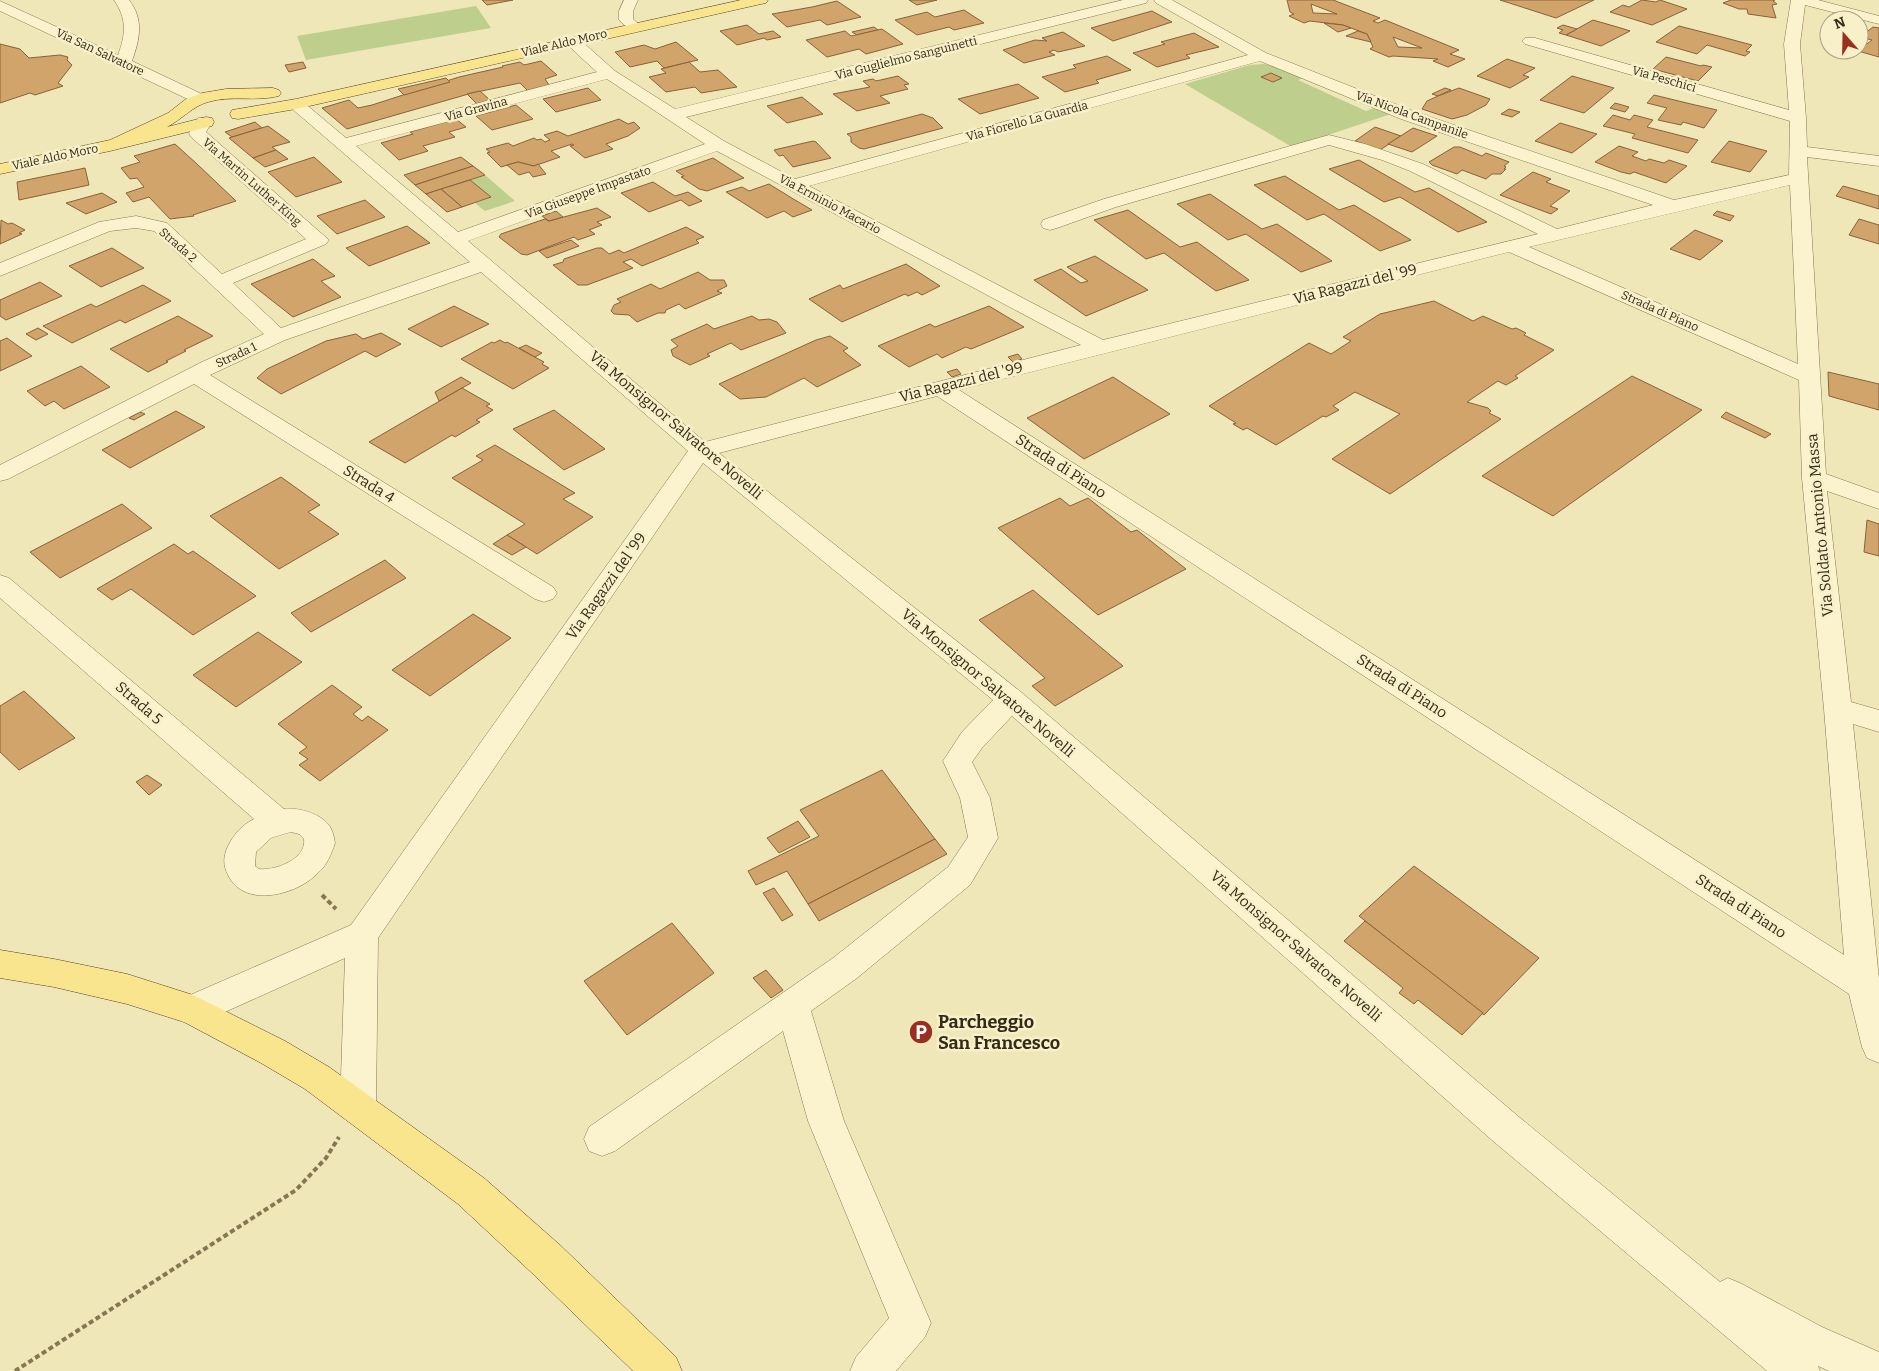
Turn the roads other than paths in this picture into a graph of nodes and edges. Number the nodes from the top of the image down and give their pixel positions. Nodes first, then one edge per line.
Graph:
1 (121, 0) edge
2 (631, 0) edge
3 (760, 0) edge
4 (1141, 0) edge
5 (1161, 0) edge
6 (1799, 0) edge
7 (0, 5) edge
8 (1879, 20) edge
9 (636, 27) junction
10 (573, 41) junction
11 (1530, 41) dead end
12 (1261, 56) junction
13 (123, 63) junction
14 (609, 74) junction
15 (367, 88) junction
16 (228, 95) junction
17 (200, 99) junction
18 (296, 104) junction
19 (182, 112) junction
20 (238, 114) junction
21 (672, 115) junction
22 (1798, 118) junction
23 (205, 122) junction
24 (343, 144) junction
25 (718, 145) junction
26 (110, 146) junction
27 (1798, 151) junction
28 (1879, 161) edge
29 (0, 169) edge
30 (1798, 178) junction
31 (793, 185) junction
32 (1673, 206) junction
33 (1050, 224) dead end
34 (1555, 235) junction
35 (460, 242) junction
36 (1511, 246) junction
37 (484, 264) junction
38 (0, 270) edge
39 (220, 282) junction
40 (406, 291) junction
41 (278, 336) junction
42 (1100, 347) junction
43 (195, 375) junction
44 (1808, 376) junction
45 (940, 387) junction
46 (701, 450) junction
47 (0, 474) edge
48 (1814, 478) junction
49 (1879, 501) edge
50 (0, 584) edge
51 (544, 593) dead end
52 (1011, 700) junction
53 (1838, 709) junction
54 (1879, 721) edge
55 (278, 822) junction
56 (368, 927) junction
57 (0, 964) edge
58 (1863, 985) junction
59 (792, 1005) junction
60 (193, 1010) junction
61 (1879, 1047) edge
62 (358, 1107) junction
63 (602, 1138) dead end
64 (1674, 1269) junction
65 (662, 1371) edge
66 (870, 1371) edge
67 (1800, 1371) edge
68 (1875, 1371) edge

1 - 13 street
2 - 9 street
3 - 9 main road, Viale Aldo Moro
4 - 21 street, Via Guglielmo Sanguinetti
5 - 12 street, Via Nicola Campanile
6 - 8 street
6 - 22 street, Via Soldato Antonio Massa
7 - 13 street, Via San Salvatore
9 - 10 main road, Viale Aldo Moro
10 - 14 street, Via Erminio Macario
10 - 15 main road, Viale Aldo Moro
11 - 22 street, Via Peschici
12 - 31 street, Via Fiorello La Guardia
12 - 32 street, Via Nicola Campanile
13 - 17 street, Via San Salvatore
14 - 21 street, Via Erminio Macario
14 - 24 street, Via Gravina
15 - 16 main road, Viale Aldo Moro
15 - 18 main road, Viale Aldo Moro
16 - 17 main road, Viale Aldo Moro
16 - 20 main road
17 - 19 main road, Viale Aldo Moro
18 - 20 main road, Viale Aldo Moro
18 - 24 street, Via Monsignor Salvatore Novelli
19 - 23 main road, Viale Aldo Moro
19 - 26 main road, Viale Aldo Moro
20 - 23 main road, Viale Aldo Moro
21 - 25 street, Via Erminio Macario
22 - 27 street, Via Soldato Antonio Massa
23 - 26 main road, Viale Aldo Moro
23 - 39 street, Via Martin Luther King
24 - 35 street, Via Monsignor Salvatore Novelli
25 - 31 street, Via Erminio Macario
25 - 35 street, Via Giuseppe Impastato
26 - 29 main road, Viale Aldo Moro
27 - 28 street
27 - 30 street, Via Soldato Antonio Massa
30 - 32 street, Via Ragazzi del '99
30 - 44 street, Via Soldato Antonio Massa
31 - 42 street, Via Erminio Macario
32 - 34 street, Via Ragazzi del '99
33 - 34 street
34 - 36 street, Via Ragazzi del '99
35 - 37 street, Via Monsignor Salvatore Novelli
35 - 40 street, Via Giuseppe Impastato
36 - 42 street, Via Ragazzi del '99
36 - 44 street, Strada di Piano
37 - 40 street, Strada 1
37 - 46 street, Via Monsignor Salvatore Novelli
38 - 39 street, Strada 2
39 - 41 street, Strada 2
40 - 41 street, Strada 1
41 - 43 street, Strada 1
42 - 45 street, Via Ragazzi del '99
43 - 47 street, Strada 1
43 - 51 street, Strada 4
44 - 48 street, Via Soldato Antonio Massa
45 - 46 street, Via Ragazzi del '99
45 - 58 street, Strada di Piano
46 - 52 street, Via Monsignor Salvatore Novelli
46 - 56 street, Via Ragazzi del '99
48 - 49 street
48 - 53 street, Via Soldato Antonio Massa
50 - 55 street, Strada 5
52 - 59 street
52 - 64 street, Via Monsignor Salvatore Novelli
53 - 54 street
53 - 58 street, Via Soldato Antonio Massa
55 - 55 street
56 - 60 street
56 - 62 street
57 - 60 main road
58 - 61 street, Via Soldato Antonio Massa
59 - 63 street
59 - 66 street
60 - 62 main road
62 - 65 main road
64 - 67 street, Via Monsignor Salvatore Novelli
64 - 68 street, Via Monsignor Salvatore Novelli

